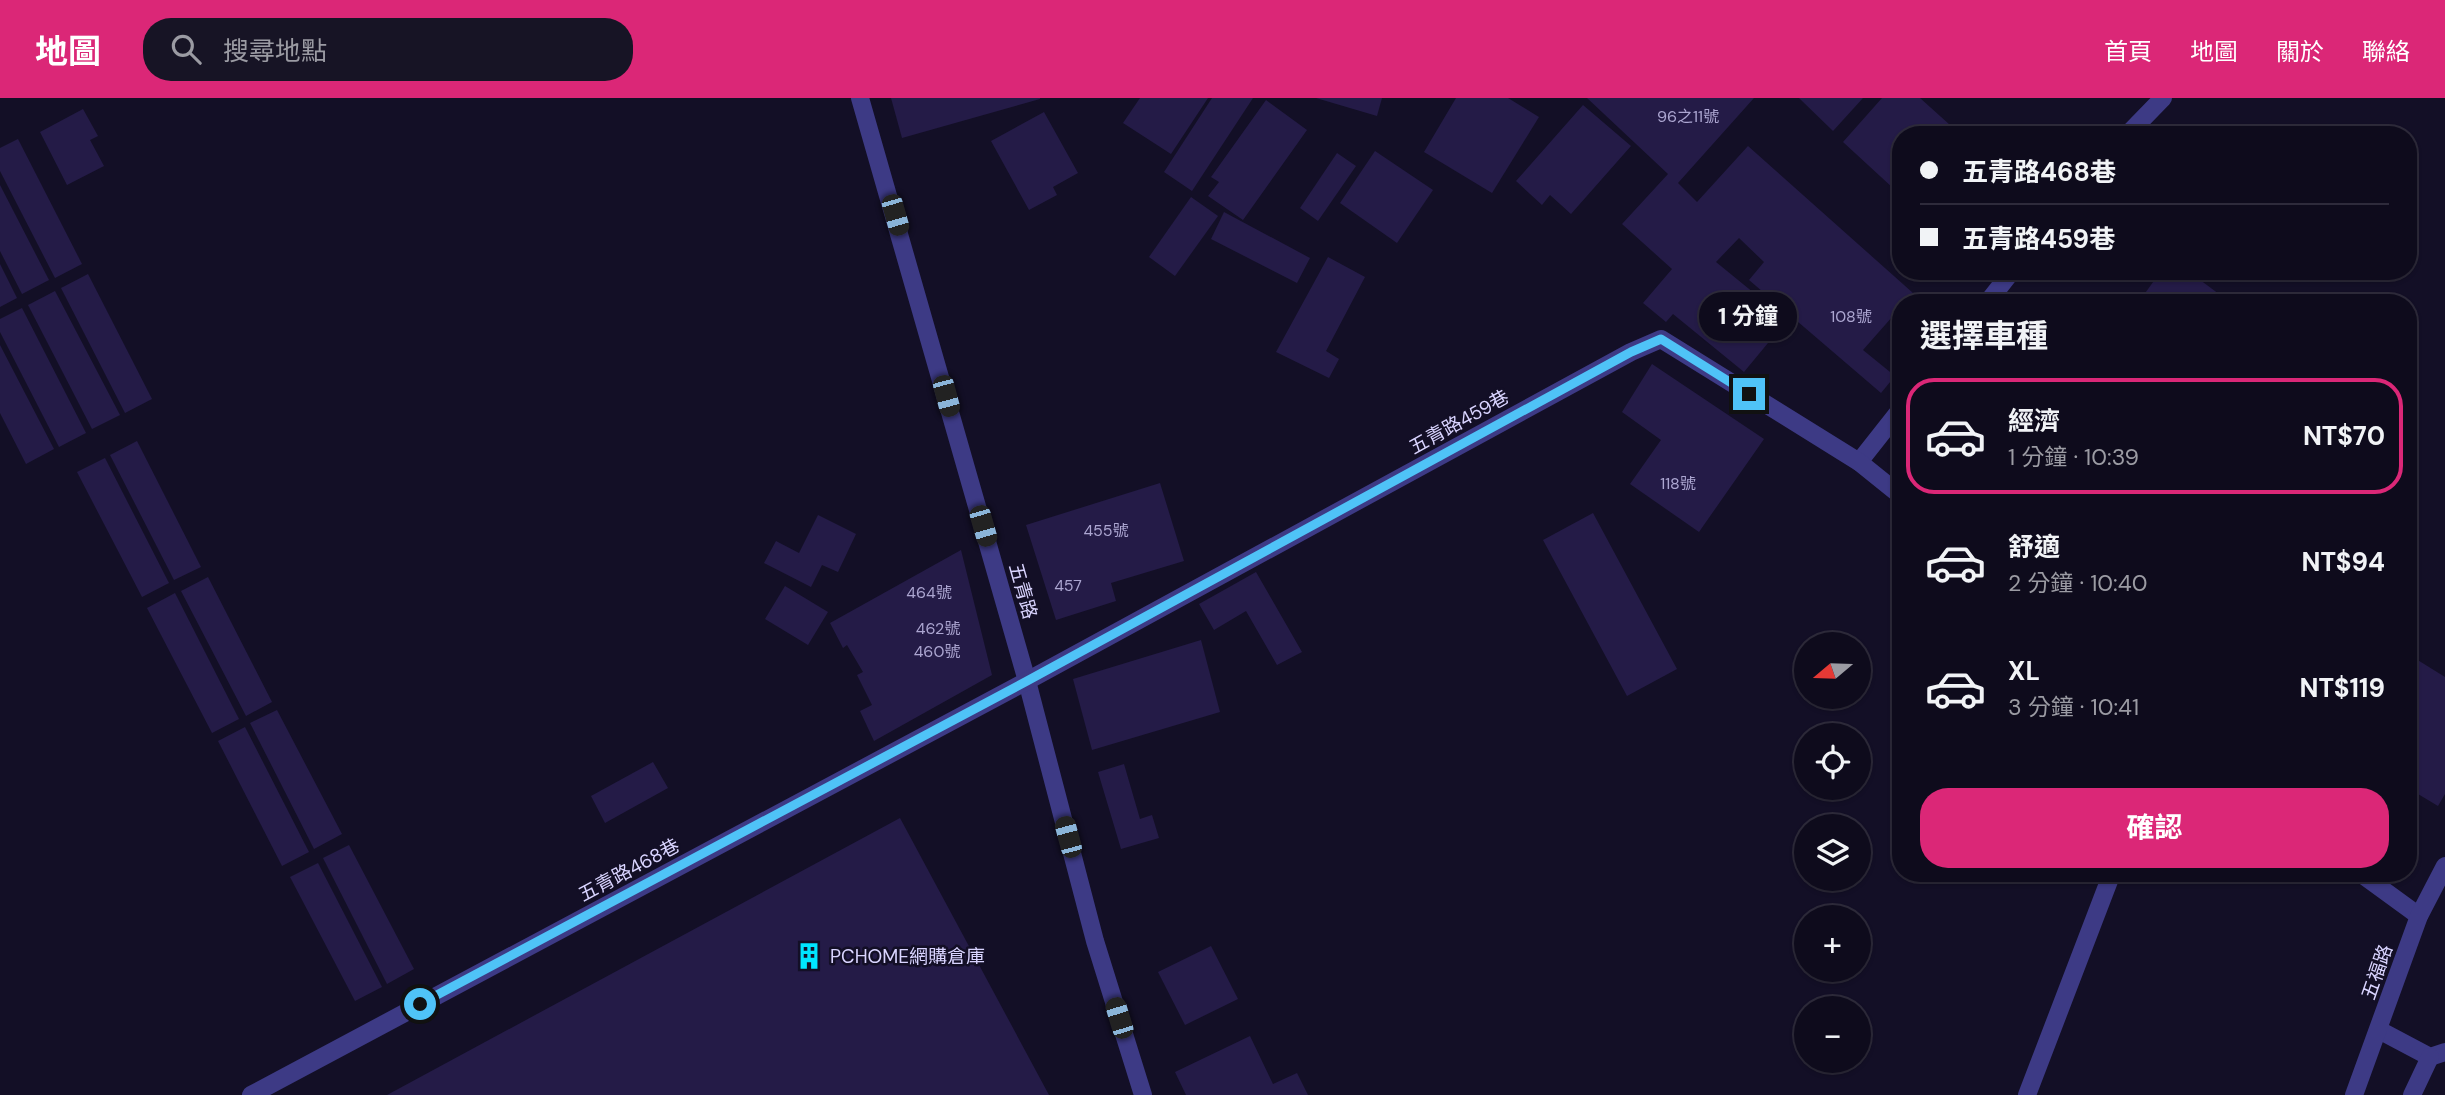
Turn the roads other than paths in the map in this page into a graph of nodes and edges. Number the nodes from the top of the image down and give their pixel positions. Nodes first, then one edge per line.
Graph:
1 (860, 98) edge
2 (2163, 98) edge
3 (2136, 126) edge
4 (2005, 280) edge
5 (1994, 294) edge
6 (1892, 420) edge
7 (1859, 462) junction
8 (1892, 489) edge
9 (1027, 681) junction
10 (2445, 866) edge
11 (2109, 882) edge
12 (2372, 882) edge
13 (2419, 916) junction
14 (2379, 1030) junction
15 (2437, 1055) edge
16 (250, 1095) edge
17 (1143, 1095) edge
18 (2027, 1095) edge
19 (2354, 1095) edge
20 (2412, 1095) edge

1 - 9 street, 五青路
2 - 3 street
4 - 5 street
6 - 7 street
7 - 8 street, 五青路459巷
7 - 9 street, 五青路459巷
9 - 16 street, 五青路468巷
9 - 17 street, 五青路
10 - 13 street, 五福路
11 - 18 street
12 - 13 street
13 - 14 street, 五福路
14 - 15 street
14 - 19 street, 五福路
15 - 20 street

